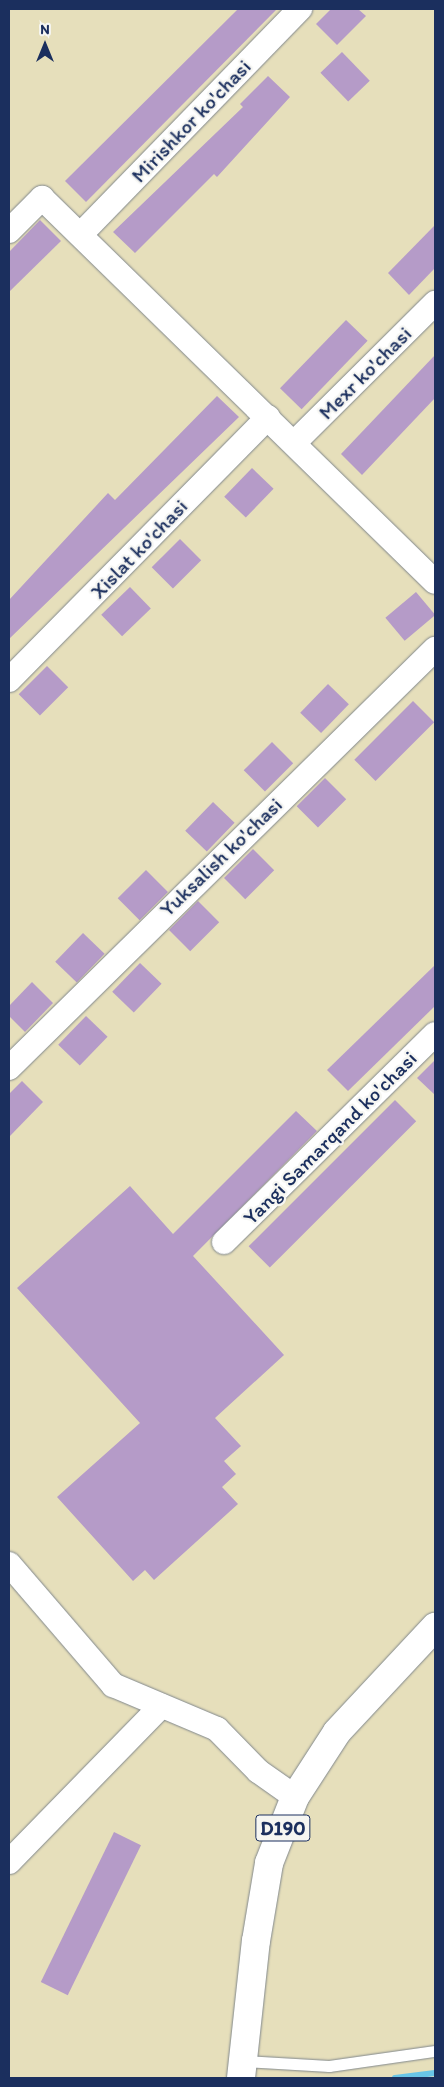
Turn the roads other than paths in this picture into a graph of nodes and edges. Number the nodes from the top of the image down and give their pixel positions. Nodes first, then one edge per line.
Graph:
1 (300, 9) edge
2 (9, 231) edge
3 (82, 233) junction
4 (435, 303) edge
5 (268, 417) junction
6 (294, 443) junction
7 (435, 582) edge
8 (435, 649) edge
9 (9, 680) edge
10 (435, 1034) edge
11 (9, 1068) edge
12 (224, 1242) dead end
13 (9, 1564) edge
14 (435, 1626) edge
15 (161, 1706) junction
16 (295, 1797) junction
17 (9, 1862) edge
18 (435, 2051) edge
19 (243, 2070) edge

1 - 3 street, Mirishkor ko'chasi
2 - 3 street
3 - 5 street
4 - 6 street, Mexr ko'chasi
5 - 6 street
5 - 9 street, Xislat ko'chasi
6 - 7 street
8 - 11 street, Yuksalish ko'chasi
10 - 12 street, Yangi Samarqand ko'chasi
13 - 15 street
14 - 16 main road, D190
15 - 16 street
15 - 17 street
16 - 19 main road, D190
18 - 19 lane

